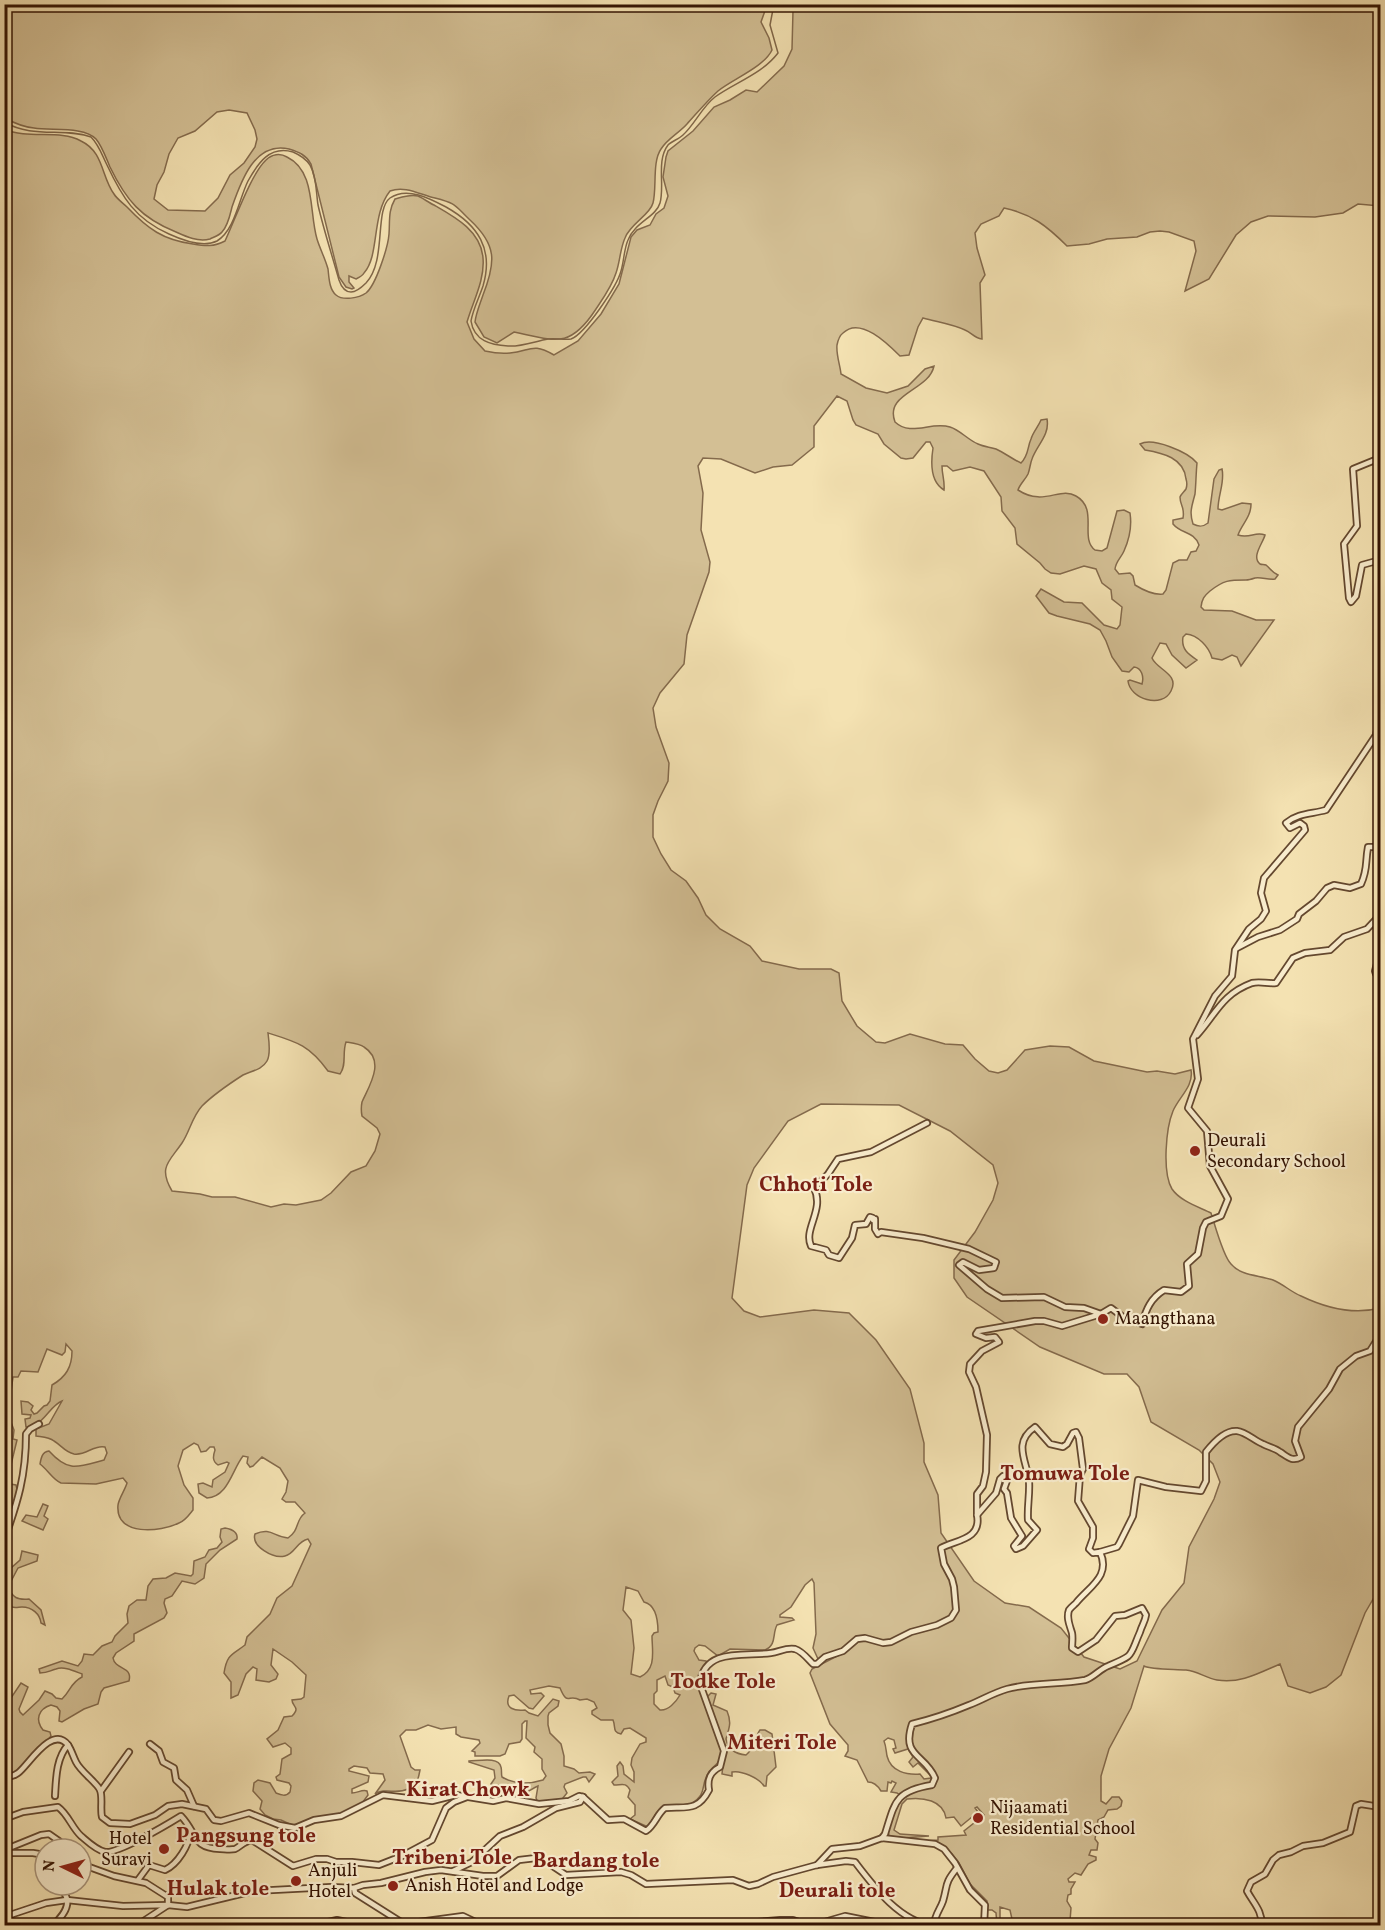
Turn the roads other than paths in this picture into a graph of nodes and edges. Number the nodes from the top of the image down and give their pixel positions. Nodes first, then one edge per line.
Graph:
1 (1380, 458) edge
2 (1380, 560) edge
3 (1380, 718) edge
4 (1380, 847) edge
5 (1380, 915) edge
6 (1235, 950) junction
7 (1380, 953) edge
8 (1380, 973) edge
9 (1193, 1039) junction
10 (927, 1124) dead end
11 (1101, 1314) junction
12 (1380, 1335) edge
13 (39, 1424) dead end
14 (978, 1515) junction
15 (4, 1540) edge
16 (1100, 1552) junction
17 (150, 1744) dead end
18 (68, 1745) junction
19 (129, 1752) dead end
20 (4, 1777) edge
21 (101, 1791) junction
22 (55, 1796) dead end
23 (467, 1797) junction
24 (583, 1797) junction
25 (176, 1804) junction
26 (194, 1806) junction
27 (1380, 1807) edge
28 (181, 1816) junction
29 (4, 1819) edge
30 (191, 1829) junction
31 (36, 1837) edge
32 (53, 1837) edge
33 (33, 1838) edge
34 (882, 1838) junction
35 (4, 1851) edge
36 (33, 1853) edge
37 (817, 1865) junction
38 (93, 1868) edge
39 (957, 1868) junction
40 (453, 1871) junction
41 (138, 1880) junction
42 (354, 1888) junction
43 (66, 1897) edge
44 (67, 1900) junction
45 (168, 1905) junction
46 (4, 1917) edge
47 (1380, 1922) edge
48 (358, 1924) edge
49 (403, 1925) edge
50 (925, 1925) edge
51 (934, 1925) edge
52 (52, 1926) edge
53 (136, 1926) edge
54 (311, 1926) edge
55 (365, 1926) edge
56 (484, 1926) edge
57 (746, 1926) edge
58 (894, 1926) edge
59 (914, 1926) edge
60 (984, 1926) edge
61 (1262, 1926) edge
62 (1376, 1926) edge

1 - 2 street
3 - 6 street
4 - 6 street
5 - 9 street
6 - 9 street
7 - 8 street
9 - 11 street
10 - 11 street
11 - 14 street
12 - 16 street
13 - 15 street
14 - 16 street
14 - 24 street
16 - 34 street
17 - 26 street
18 - 20 street
18 - 21 street
18 - 22 street
19 - 21 street
21 - 25 street
23 - 24 street
23 - 26 street
23 - 30 street
24 - 40 street
25 - 26 street
25 - 28 street
27 - 61 street
28 - 29 street
28 - 30 street
30 - 41 street
31 - 32 street
33 - 35 street
34 - 37 street
34 - 39 street
35 - 36 street
37 - 40 street
37 - 50 street
38 - 41 street
39 - 51 street
39 - 60 street
40 - 42 street
41 - 45 street
42 - 45 street
42 - 49 street
43 - 44 street
44 - 45 street
44 - 46 street
44 - 52 street
45 - 53 street
47 - 62 street
48 - 54 street
48 - 55 street
49 - 56 street
50 - 51 street
50 - 59 street
57 - 58 street

